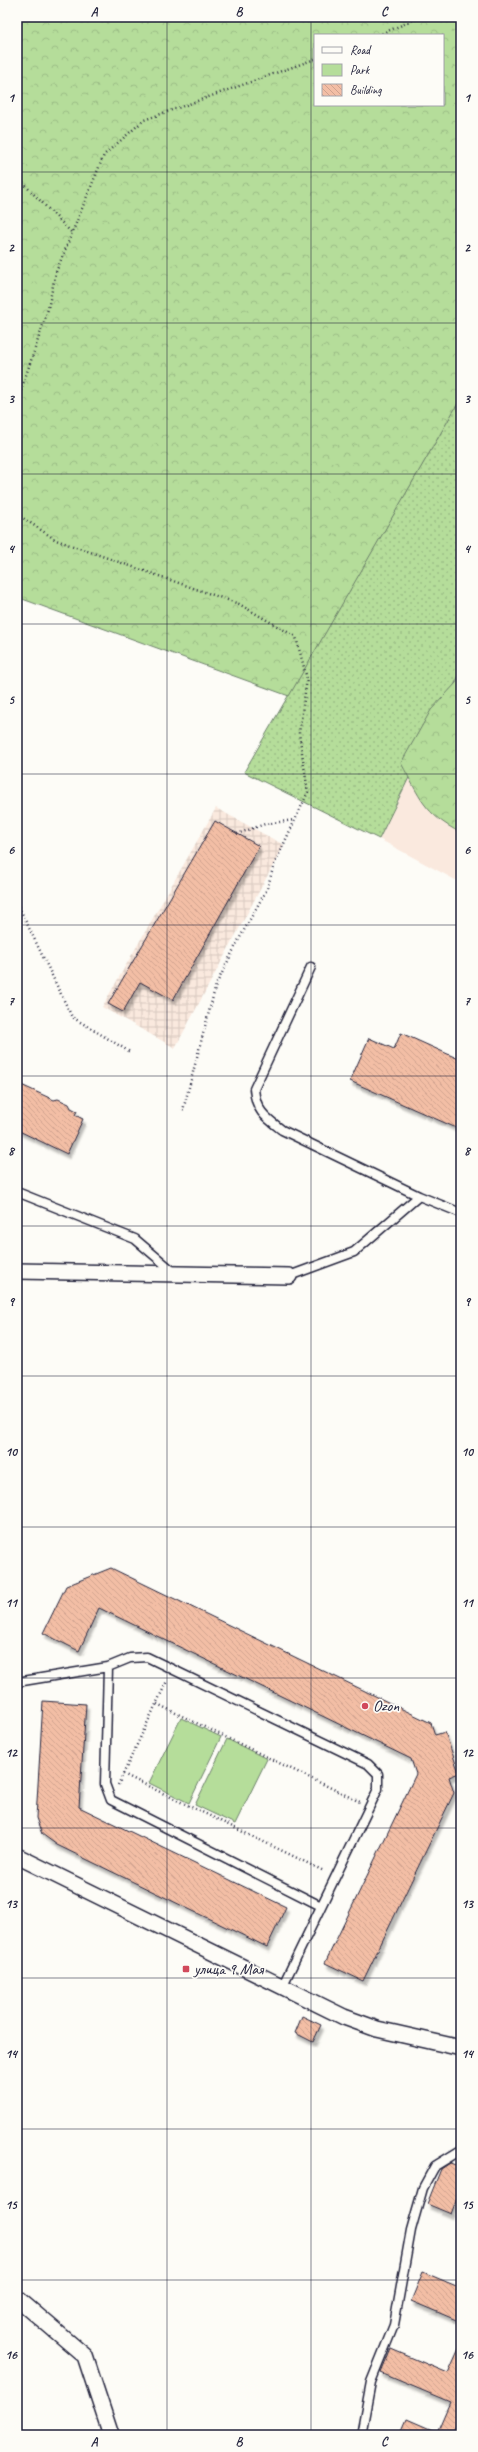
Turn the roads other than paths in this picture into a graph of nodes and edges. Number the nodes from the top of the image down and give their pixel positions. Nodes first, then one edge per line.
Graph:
1 (311, 967) dead end
2 (17, 1192) edge
3 (419, 1196) junction
4 (461, 1213) edge
5 (17, 1270) edge
6 (176, 1274) junction
7 (289, 1276) joint
8 (108, 1667) junction
9 (17, 1682) edge
10 (17, 1856) edge
11 (321, 1906) junction
12 (282, 1987) junction
13 (461, 2048) edge
14 (461, 2150) edge
15 (17, 2298) edge
16 (111, 2435) edge
17 (361, 2435) edge

1 - 3 lane
2 - 6 lane
3 - 4 lane
3 - 7 lane
5 - 6 street
6 - 7 street
8 - 9 lane
8 - 11 lane
8 - 11 lane
10 - 12 street
11 - 12 lane
12 - 13 street
14 - 17 lane
15 - 16 street

